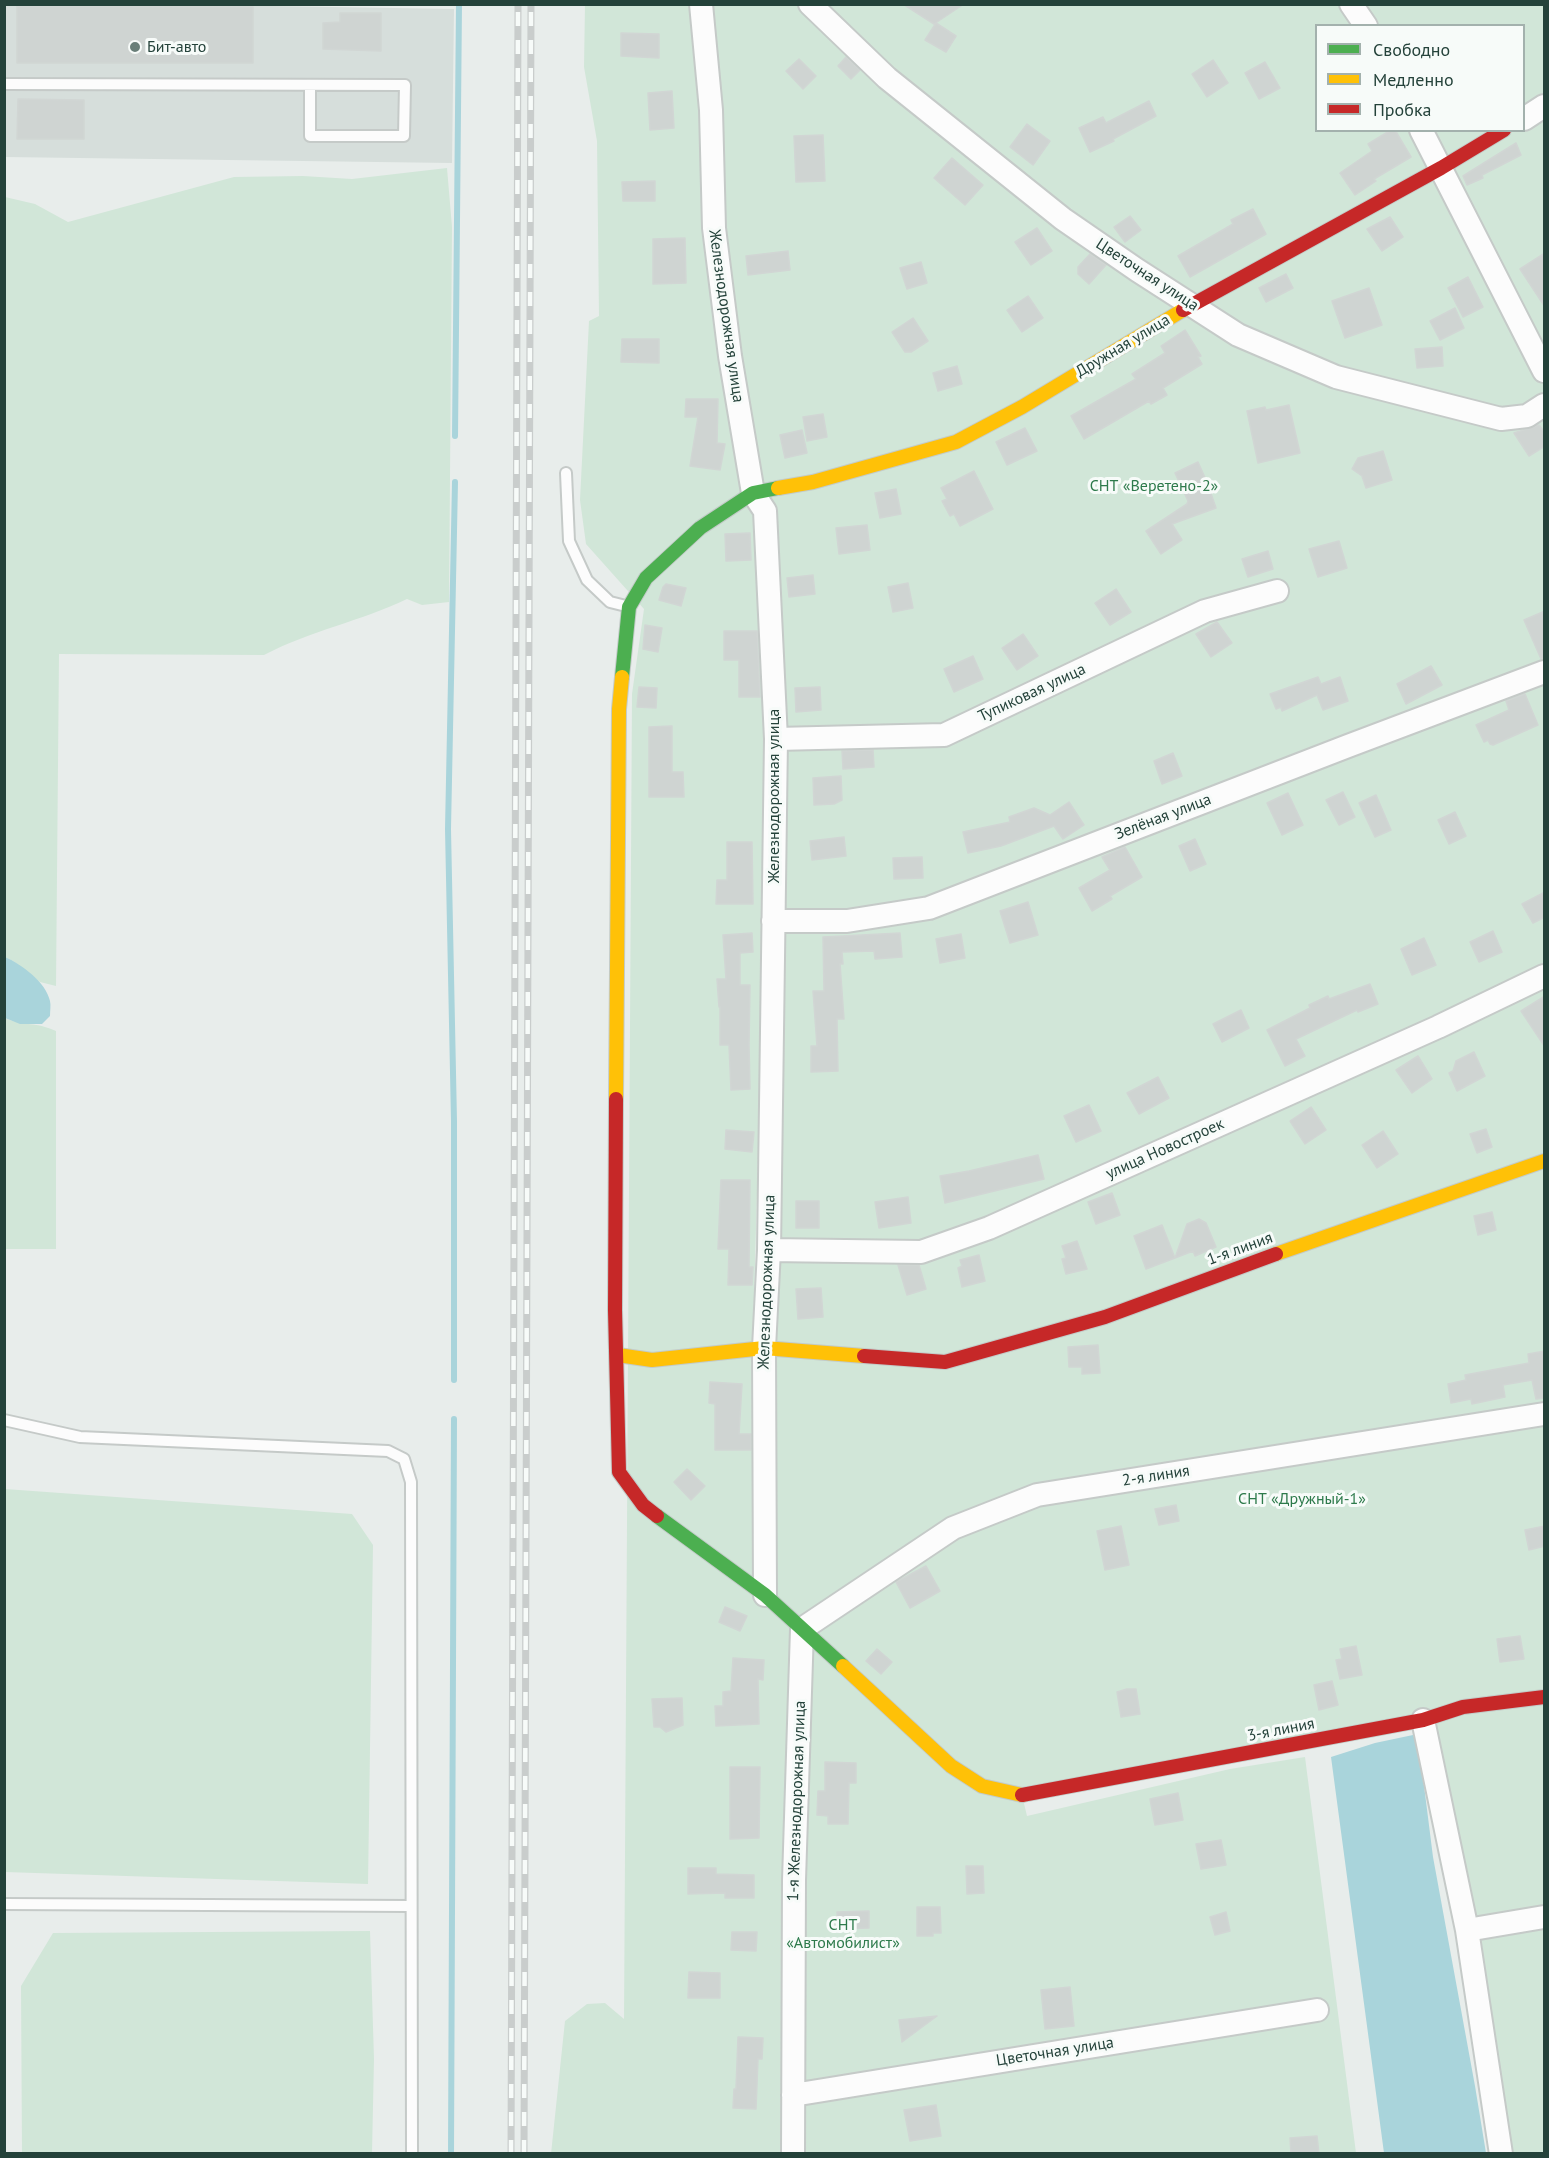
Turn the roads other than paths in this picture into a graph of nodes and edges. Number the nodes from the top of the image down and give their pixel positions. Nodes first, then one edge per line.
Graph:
1 (701, 4) edge
2 (810, 4) edge
3 (1352, 4) edge
4 (1365, 24) edge
5 (4, 84) edge
6 (310, 85) junction
7 (1545, 106) edge
8 (1525, 118) edge
9 (1422, 132) edge
10 (1501, 132) edge
11 (1441, 168) junction
12 (1191, 304) junction
13 (1545, 371) edge
14 (1545, 405) edge
15 (566, 473) dead end
16 (753, 493) junction
17 (1277, 591) dead end
18 (630, 607) junction
19 (1545, 672) edge
20 (776, 739) junction
21 (774, 921) junction
22 (1545, 976) edge
23 (1545, 1161) edge
24 (769, 1250) junction
25 (764, 1348) junction
26 (618, 1355) junction
27 (1545, 1414) edge
28 (4, 1420) edge
29 (765, 1595) junction
30 (802, 1629) junction
31 (1545, 1697) edge
32 (1423, 1720) junction
33 (4, 1904) edge
34 (411, 1906) junction
35 (1545, 1917) edge
36 (1467, 1930) junction
37 (1317, 2010) dead end
38 (792, 2095) junction
39 (412, 2154) edge
40 (793, 2154) edge
41 (1501, 2154) edge

1 - 16 street, Железнодорожная улица
2 - 12 street, Цветочная улица
3 - 4 street
5 - 6 lane
6 - 6 lane
7 - 8 street
9 - 11 street
10 - 11 street, Дружная улица
11 - 12 street, Дружная улица
11 - 13 street
12 - 14 street, Цветочная улица
12 - 16 street, Дружная улица
15 - 18 lane
16 - 18 street
16 - 20 street, Железнодорожная улица
17 - 20 street, Тупиковая улица
18 - 26 street
19 - 21 street, Зелёная улица
20 - 21 street, Железнодорожная улица
21 - 24 street, Железнодорожная улица
22 - 24 street, улица Новостроек
23 - 25 street, 1-я линия
24 - 25 street, Железнодорожная улица
25 - 26 street, 1-я линия
25 - 29 street, Железнодорожная улица
26 - 29 street
27 - 30 street, 2-я линия
28 - 34 lane
29 - 30 street
30 - 32 street, 3-я линия
30 - 38 street, 1-я Железнодорожная улица
31 - 32 street, 3-я линия
32 - 36 street
33 - 34 lane
34 - 39 lane
35 - 36 street
36 - 41 street
37 - 38 street, Цветочная улица
38 - 40 street, 1-я Железнодорожная улица

